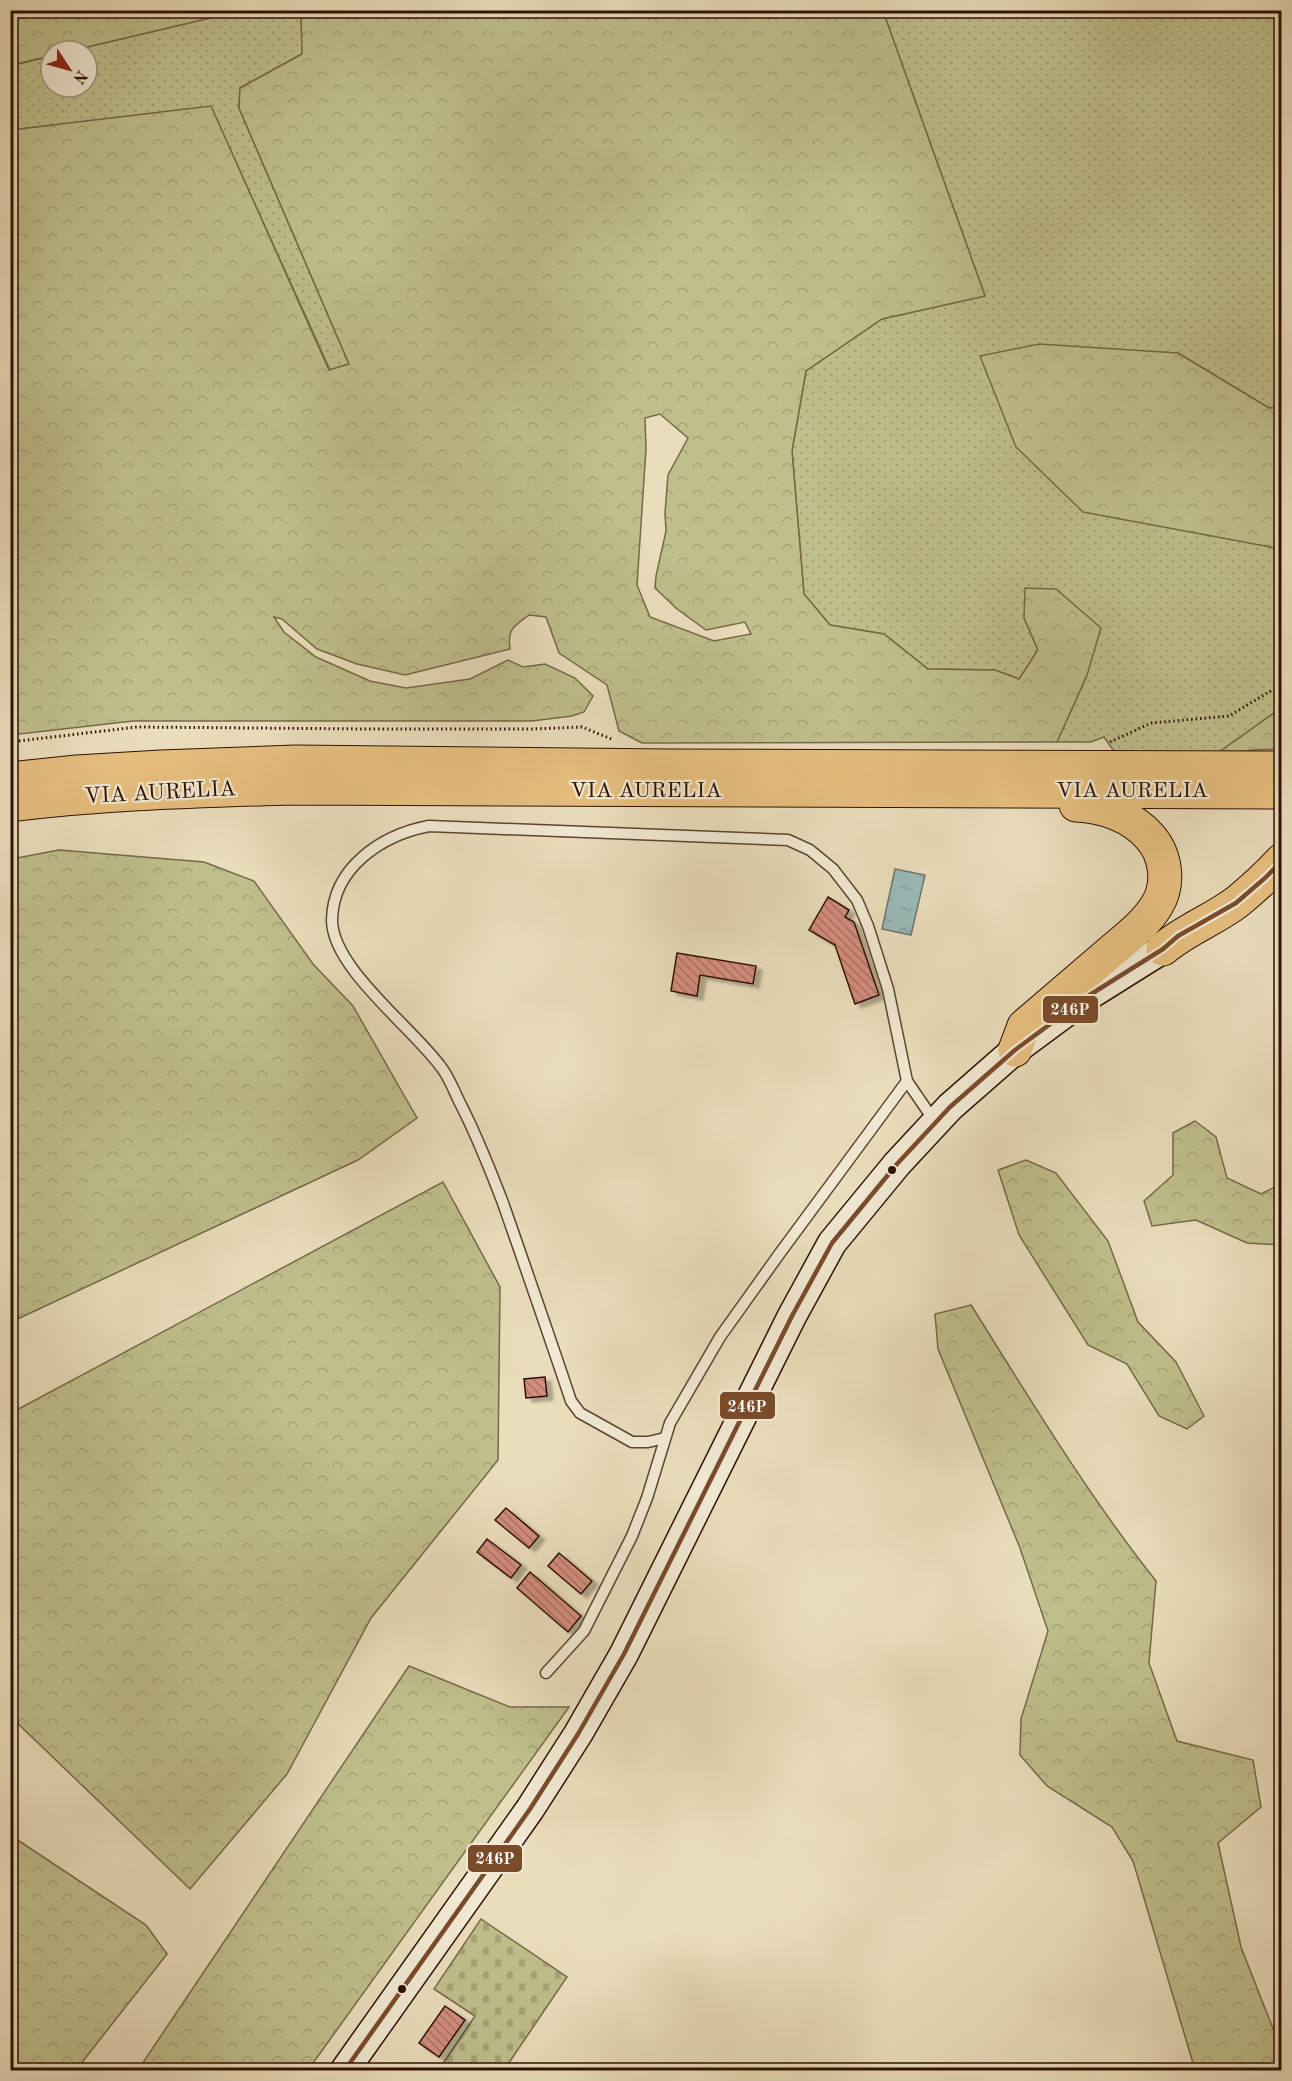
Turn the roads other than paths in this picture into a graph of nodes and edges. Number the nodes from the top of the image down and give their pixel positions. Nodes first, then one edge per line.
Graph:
1 (1281, 768) edge
2 (10, 779) edge
3 (672, 791) junction
4 (1281, 792) edge
5 (10, 805) edge
6 (1281, 860) edge
7 (1281, 893) edge
8 (1163, 949) junction
9 (1015, 1050) junction
10 (907, 1081) junction
11 (936, 1122) junction
12 (665, 1438) junction
13 (546, 1674) dead end
14 (345, 2070) edge

1 - 2 highway, VIA AURELIA
3 - 4 highway, VIA AURELIA
3 - 5 highway, VIA AURELIA
3 - 9 highway
6 - 8 highway
7 - 8 highway
8 - 9 street
9 - 11 street
10 - 11 lane
10 - 12 lane
10 - 12 lane
11 - 14 street
12 - 13 lane

